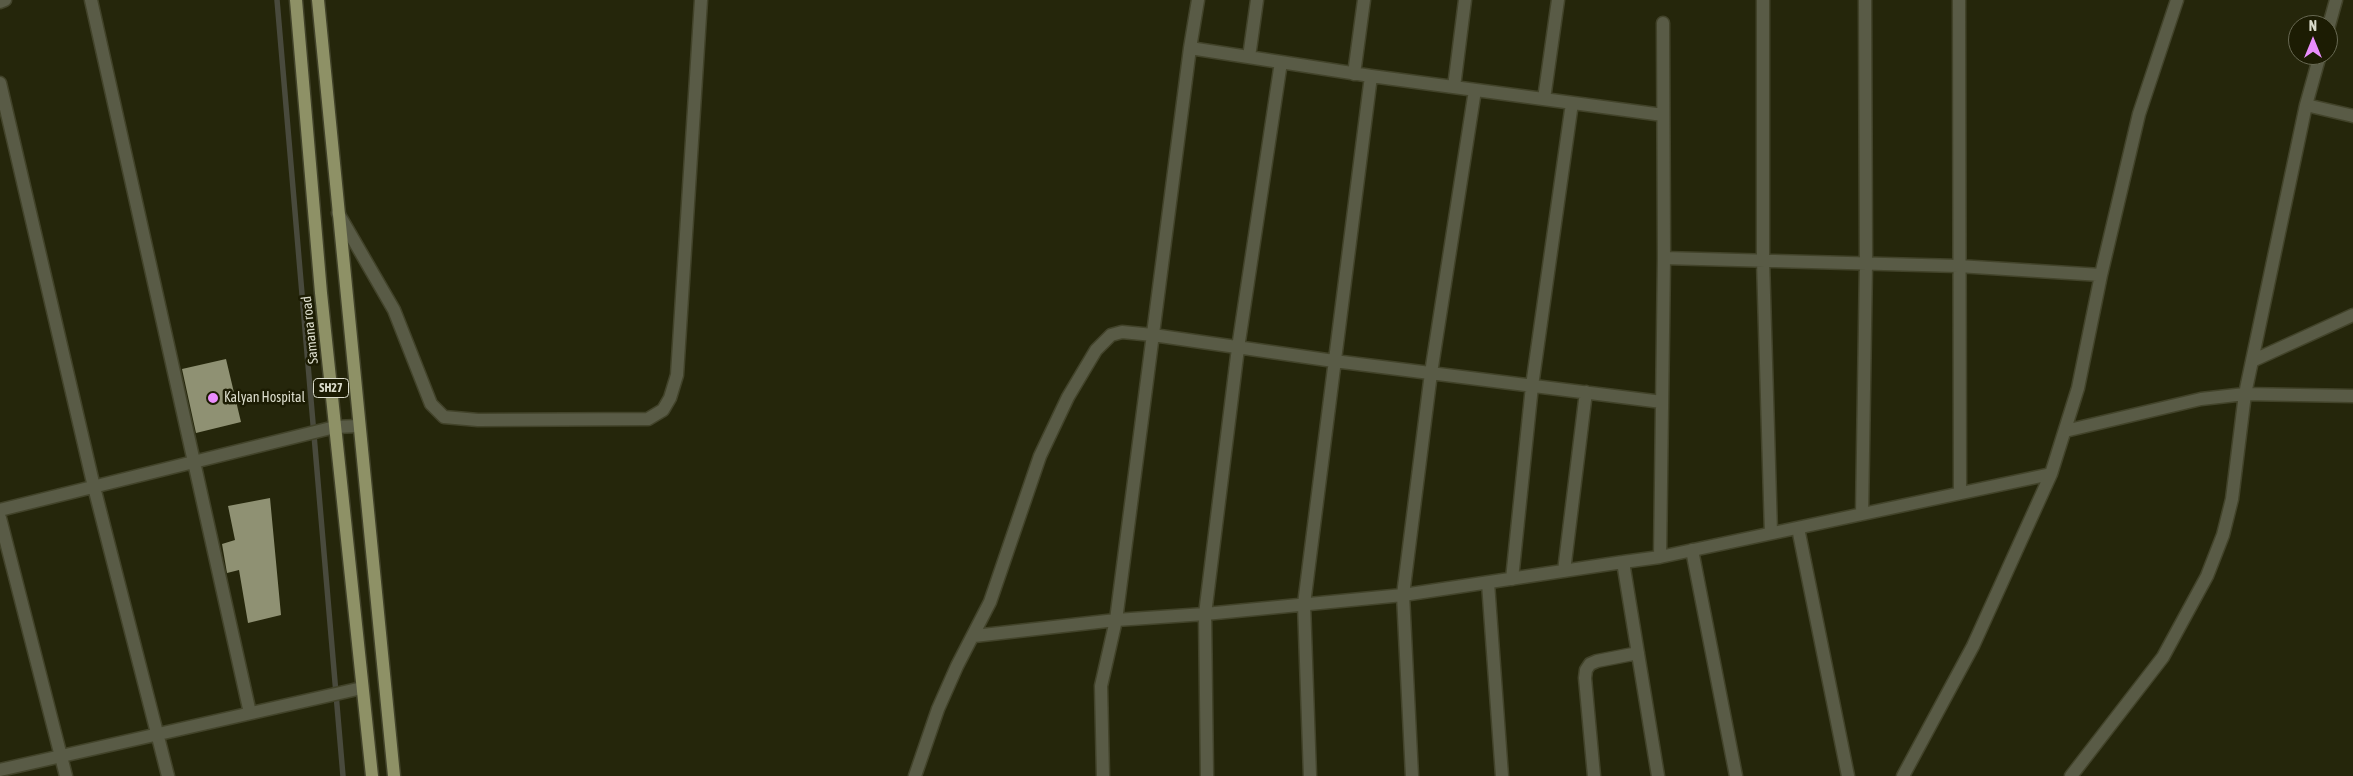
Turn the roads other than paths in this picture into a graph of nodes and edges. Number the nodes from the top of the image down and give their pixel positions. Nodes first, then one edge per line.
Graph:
1 (5, 0) edge
2 (91, 0) edge
3 (296, 0) edge
4 (318, 0) edge
5 (701, 0) edge
6 (1198, 0) edge
7 (1257, 0) edge
8 (1364, 0) edge
9 (1465, 0) edge
10 (1558, 0) edge
11 (1763, 0) edge
12 (1865, 0) edge
13 (1959, 0) edge
14 (2177, 0) edge
15 (2336, 0) edge
16 (0, 2) edge
17 (2332, 15) edge
18 (1663, 23) dead end
19 (1190, 48) junction
20 (1249, 57) junction
21 (1281, 62) junction
22 (2317, 65) edge
23 (1354, 74) junction
24 (1371, 76) junction
25 (0, 83) edge
26 (1454, 87) junction
27 (1475, 90) junction
28 (1544, 99) junction
29 (1572, 103) junction
30 (2306, 104) junction
31 (1663, 115) junction
32 (2353, 116) edge
33 (338, 213) junction
34 (1664, 258) junction
35 (1763, 261) junction
36 (1866, 263) junction
37 (1958, 266) junction
38 (2101, 275) junction
39 (2353, 315) edge
40 (1153, 335) junction
41 (1238, 348) junction
42 (1334, 361) junction
43 (2252, 361) junction
44 (1431, 373) junction
45 (1532, 386) junction
46 (1586, 392) junction
47 (2245, 394) junction
48 (2353, 396) edge
49 (1662, 402) junction
50 (358, 426) junction
51 (336, 427) junction
52 (2064, 431) junction
53 (194, 462) junction
54 (2051, 474) junction
55 (94, 487) junction
56 (1960, 493) junction
57 (0, 510) edge
58 (1862, 514) junction
59 (0, 518) edge
60 (1798, 528) junction
61 (1771, 533) junction
62 (1692, 550) junction
63 (1660, 557) junction
64 (1623, 562) junction
65 (1564, 571) junction
66 (1512, 579) junction
67 (1488, 582) junction
68 (1403, 595) junction
69 (1304, 604) junction
70 (1205, 614) junction
71 (1116, 620) junction
72 (974, 636) junction
73 (1638, 653) junction
74 (362, 688) junction
75 (250, 713) junction
76 (158, 734) junction
77 (61, 755) junction
78 (0, 770) edge
79 (66, 776) edge
80 (168, 776) edge
81 (372, 776) edge
82 (394, 776) edge
83 (915, 776) edge
84 (1103, 776) edge
85 (1208, 776) edge
86 (1310, 776) edge
87 (1412, 776) edge
88 (1502, 776) edge
89 (1594, 776) edge
90 (1658, 776) edge
91 (1736, 776) edge
92 (1848, 776) edge
93 (1903, 776) edge
94 (2072, 776) edge

1 - 16 street
2 - 53 street
3 - 51 main road, Samana road / SH27
4 - 33 main road, SH27
5 - 33 street
6 - 19 street
7 - 20 street
8 - 23 street
9 - 26 street
10 - 28 street
11 - 35 street
12 - 36 street
13 - 37 street
14 - 38 street
15 - 17 street
18 - 31 street
19 - 20 street
19 - 40 street
20 - 21 street
21 - 23 street
21 - 41 street
22 - 30 street
23 - 24 street
24 - 26 street
24 - 42 street
25 - 55 street
26 - 27 street
27 - 28 street
27 - 44 street
28 - 29 street
29 - 31 street
29 - 45 street
30 - 32 street
30 - 43 street
31 - 34 street
33 - 50 main road, SH27
34 - 35 street
34 - 49 street
35 - 36 street
35 - 61 street
36 - 37 street
36 - 58 street
37 - 38 street
37 - 56 street
38 - 52 street
39 - 43 street
40 - 41 street
40 - 71 street
40 - 72 street
41 - 42 street
41 - 70 street
42 - 44 street
42 - 69 street
43 - 47 street
44 - 45 street
44 - 68 street
45 - 46 street
45 - 66 street
46 - 49 street
46 - 65 street
47 - 48 street
47 - 52 street
47 - 94 street
49 - 63 street
50 - 51 street
50 - 82 main road, SH27
51 - 53 street
51 - 74 main road, Samana road / SH27
52 - 54 street
53 - 55 street
53 - 75 street
54 - 56 street
54 - 93 street
55 - 57 street
55 - 76 street
56 - 58 street
58 - 60 street
59 - 77 street
60 - 61 street
60 - 92 street
61 - 62 street
62 - 63 street
62 - 91 street
63 - 64 street
64 - 65 street
64 - 73 street
65 - 66 street
66 - 67 street
67 - 68 street
67 - 88 street
68 - 69 street
68 - 87 street
69 - 70 street
69 - 86 street
70 - 71 street
70 - 85 street
71 - 72 street
71 - 84 street
72 - 83 street
73 - 89 street
73 - 90 street
74 - 75 street
74 - 81 main road, Samana road / SH27
75 - 76 street
76 - 77 street
76 - 80 street
77 - 78 street
77 - 79 street

